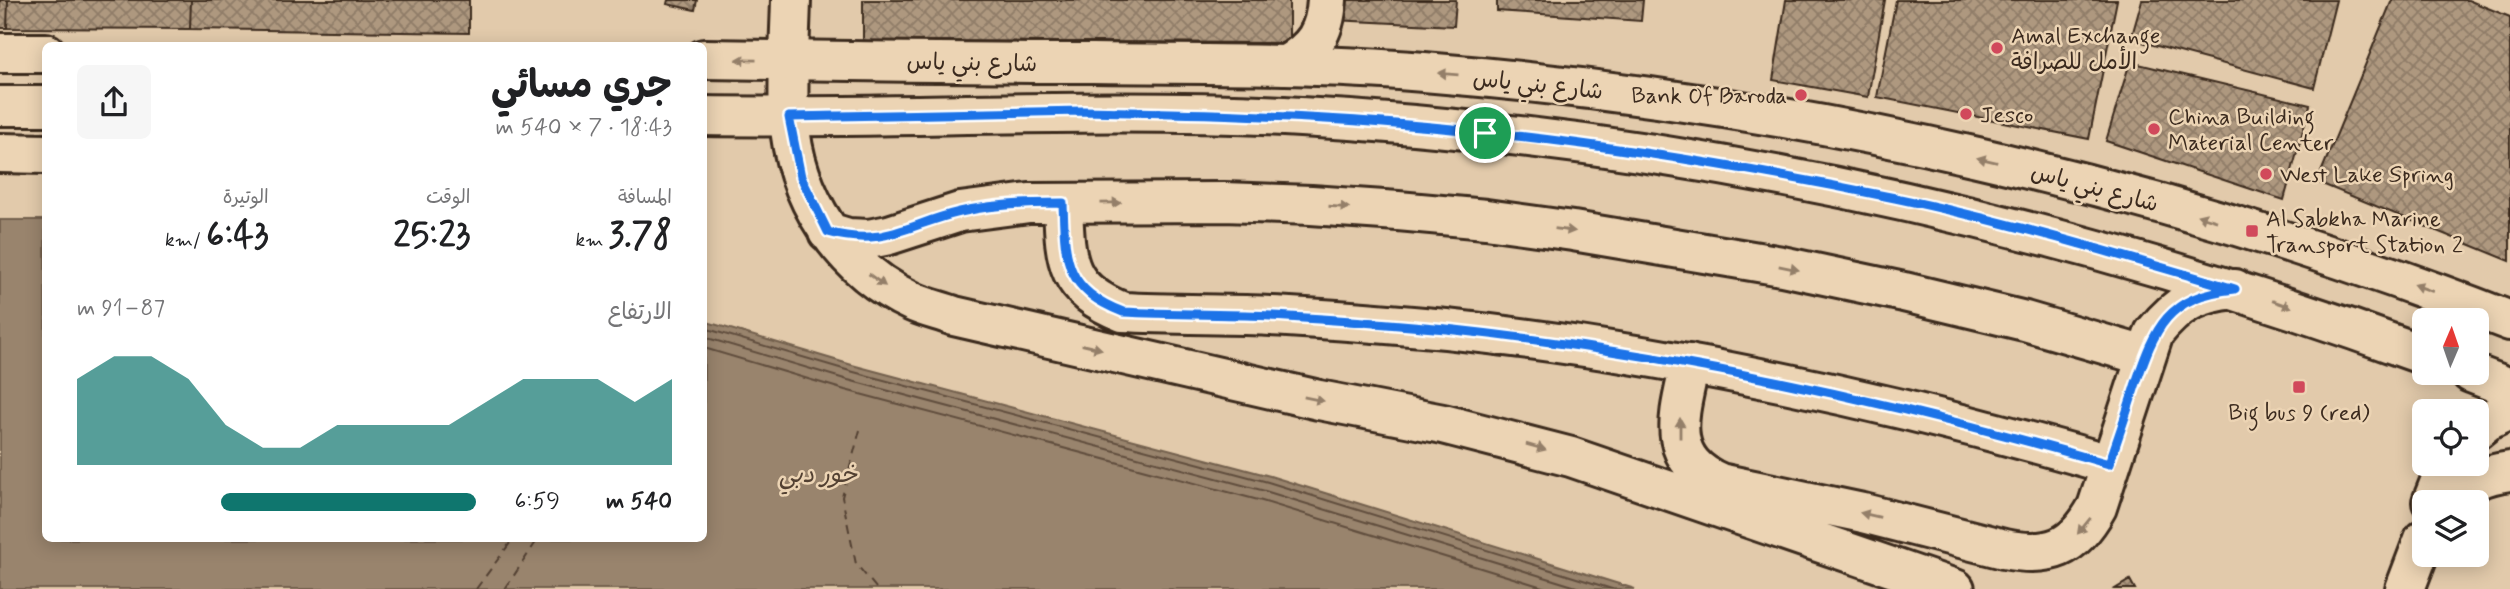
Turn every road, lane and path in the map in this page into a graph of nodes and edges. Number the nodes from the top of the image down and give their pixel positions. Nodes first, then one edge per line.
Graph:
1 (791, 0) edge
2 (1327, 0) edge
3 (0, 53) edge
4 (42, 53) edge
5 (707, 59) edge
6 (789, 60) junction
7 (1286, 65) junction
8 (0, 106) edge
9 (42, 107) edge
10 (707, 116) edge
11 (789, 117) junction
12 (0, 153) edge
13 (42, 153) edge
14 (1063, 203) junction
15 (828, 232) junction
16 (2235, 289) junction
17 (2510, 321) edge
18 (2412, 351) edge
19 (2145, 356) junction
20 (1690, 364) junction
21 (2489, 380) edge
22 (2510, 388) edge
23 (2510, 410) edge
24 (2489, 420) edge
25 (2109, 464) junction
26 (2510, 471) edge
27 (2462, 490) edge
28 (2413, 567) edge
29 (1955, 589) edge
30 (2405, 589) edge

1 - 6 main road
2 - 7 main road
3 - 4 main road
6 -> 5 main road, شارع بني ياس
6 - 7 main road, شارع بني ياس
6 - 11 main road
17 -> 7 main road, شارع بني ياس
8 - 9 main road
10 - 11 main road
11 - 15 main road
11 - 16 main road
12 - 13 main road
14 - 15 main road
14 -> 19 main road
14 - 20 main road
15 -> 29 main road
16 -> 18 main road
16 - 19 main road
19 - 25 main road
20 - 25 main road
25 -> 20 main road
21 - 22 main road
23 - 24 main road
26 - 27 main road
28 - 30 main road

